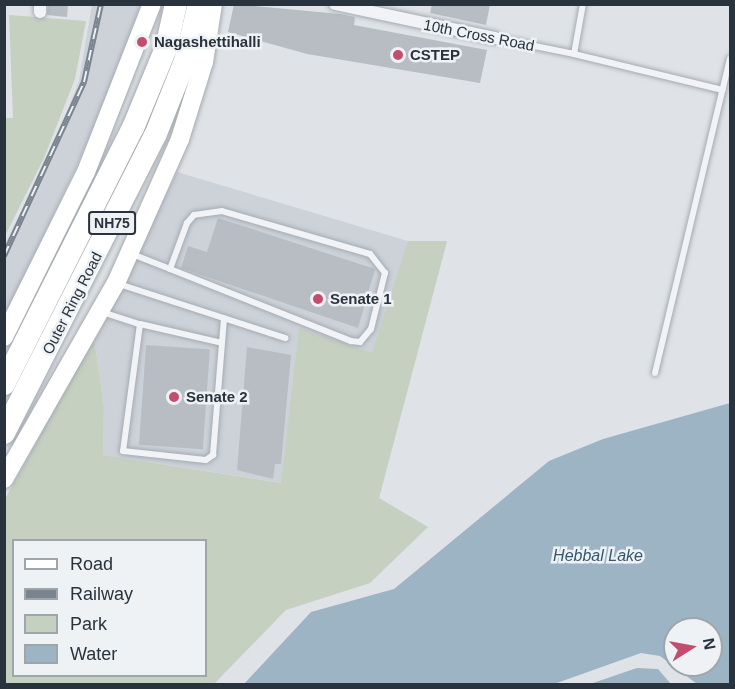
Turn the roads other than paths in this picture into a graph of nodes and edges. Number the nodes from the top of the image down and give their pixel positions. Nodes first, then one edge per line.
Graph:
1 (152, 4) edge
2 (176, 4) edge
3 (199, 4) edge
4 (213, 4) edge
5 (335, 4) edge
6 (583, 4) edge
7 (495, 38) joint
8 (574, 54) junction
9 (730, 59) edge
10 (723, 90) junction
11 (129, 253) junction
12 (170, 269) junction
13 (116, 283) junction
14 (99, 311) junction
15 (224, 318) junction
16 (140, 324) junction
17 (4, 337) edge
18 (285, 338) dead end
19 (222, 343) junction
20 (655, 373) dead end
21 (4, 384) edge
22 (4, 433) edge
23 (4, 479) edge

1 - 17 street
2 - 21 highway, Outer Ring Road / NH75
3 - 22 highway, Outer Ring Road / NH75
4 - 11 street
5 - 7 street, 10th Cross Road
6 - 8 lane
7 - 8 lane, 10th Cross Road
8 - 10 lane, 10th Cross Road
9 - 10 lane
10 - 20 lane
11 - 12 lane
11 - 13 street
12 - 12 lane
13 - 14 street
13 - 15 lane
14 - 16 lane
14 - 23 street
15 - 18 lane
15 - 19 lane
16 - 19 lane
16 - 19 lane

